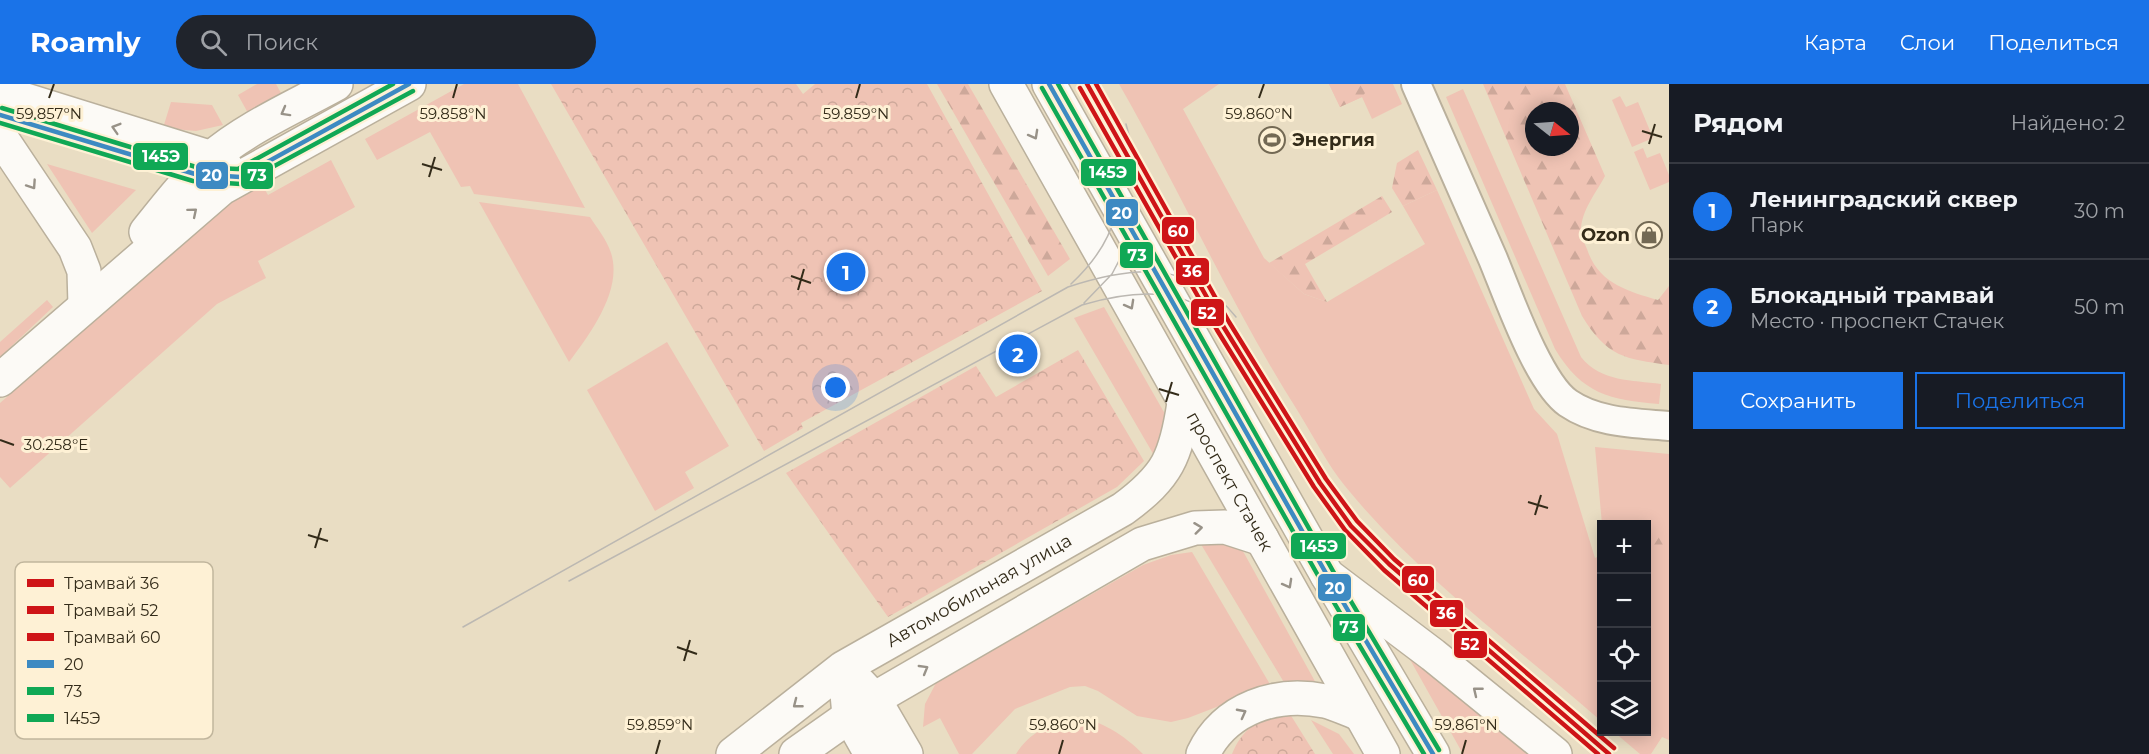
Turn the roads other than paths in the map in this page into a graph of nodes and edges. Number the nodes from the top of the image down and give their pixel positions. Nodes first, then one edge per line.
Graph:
1 (336, 84) edge
2 (409, 84) edge
3 (1006, 84) edge
4 (1049, 84) edge
5 (1416, 84) edge
6 (0, 92) edge
7 (0, 115) edge
8 (0, 136) edge
9 (203, 166) junction
10 (240, 177) junction
11 (85, 305) junction
12 (0, 380) edge
13 (1184, 402) junction
14 (1669, 426) edge
15 (1262, 538) junction
16 (1327, 575) junction
17 (843, 668) junction
18 (862, 707) junction
19 (1360, 714) junction
20 (733, 754) edge
21 (796, 754) edge
22 (871, 754) edge
23 (906, 754) edge
24 (1203, 754) edge
25 (1383, 754) edge
26 (1433, 754) edge
27 (1555, 754) edge

1 -> 9 main road
2 - 10 main road
3 -> 13 main road, проспект Стачек
4 - 16 main road
5 - 14 street
9 -> 6 main road
7 - 9 main road
8 -> 11 main road
9 - 10 main road
9 - 11 main road
11 -> 10 main road
11 - 12 main road
13 - 15 main road, проспект Стачек
13 - 17 main road, Автомобильная улица
18 -> 15 main road
15 -> 19 main road, проспект Стачек
16 - 26 main road
27 -> 16 main road
17 - 18 main road
17 -> 20 main road, Автомобильная улица
18 - 21 main road
18 - 22 main road
18 - 23 main road
24 -> 19 main road
19 - 25 main road, проспект Стачек

